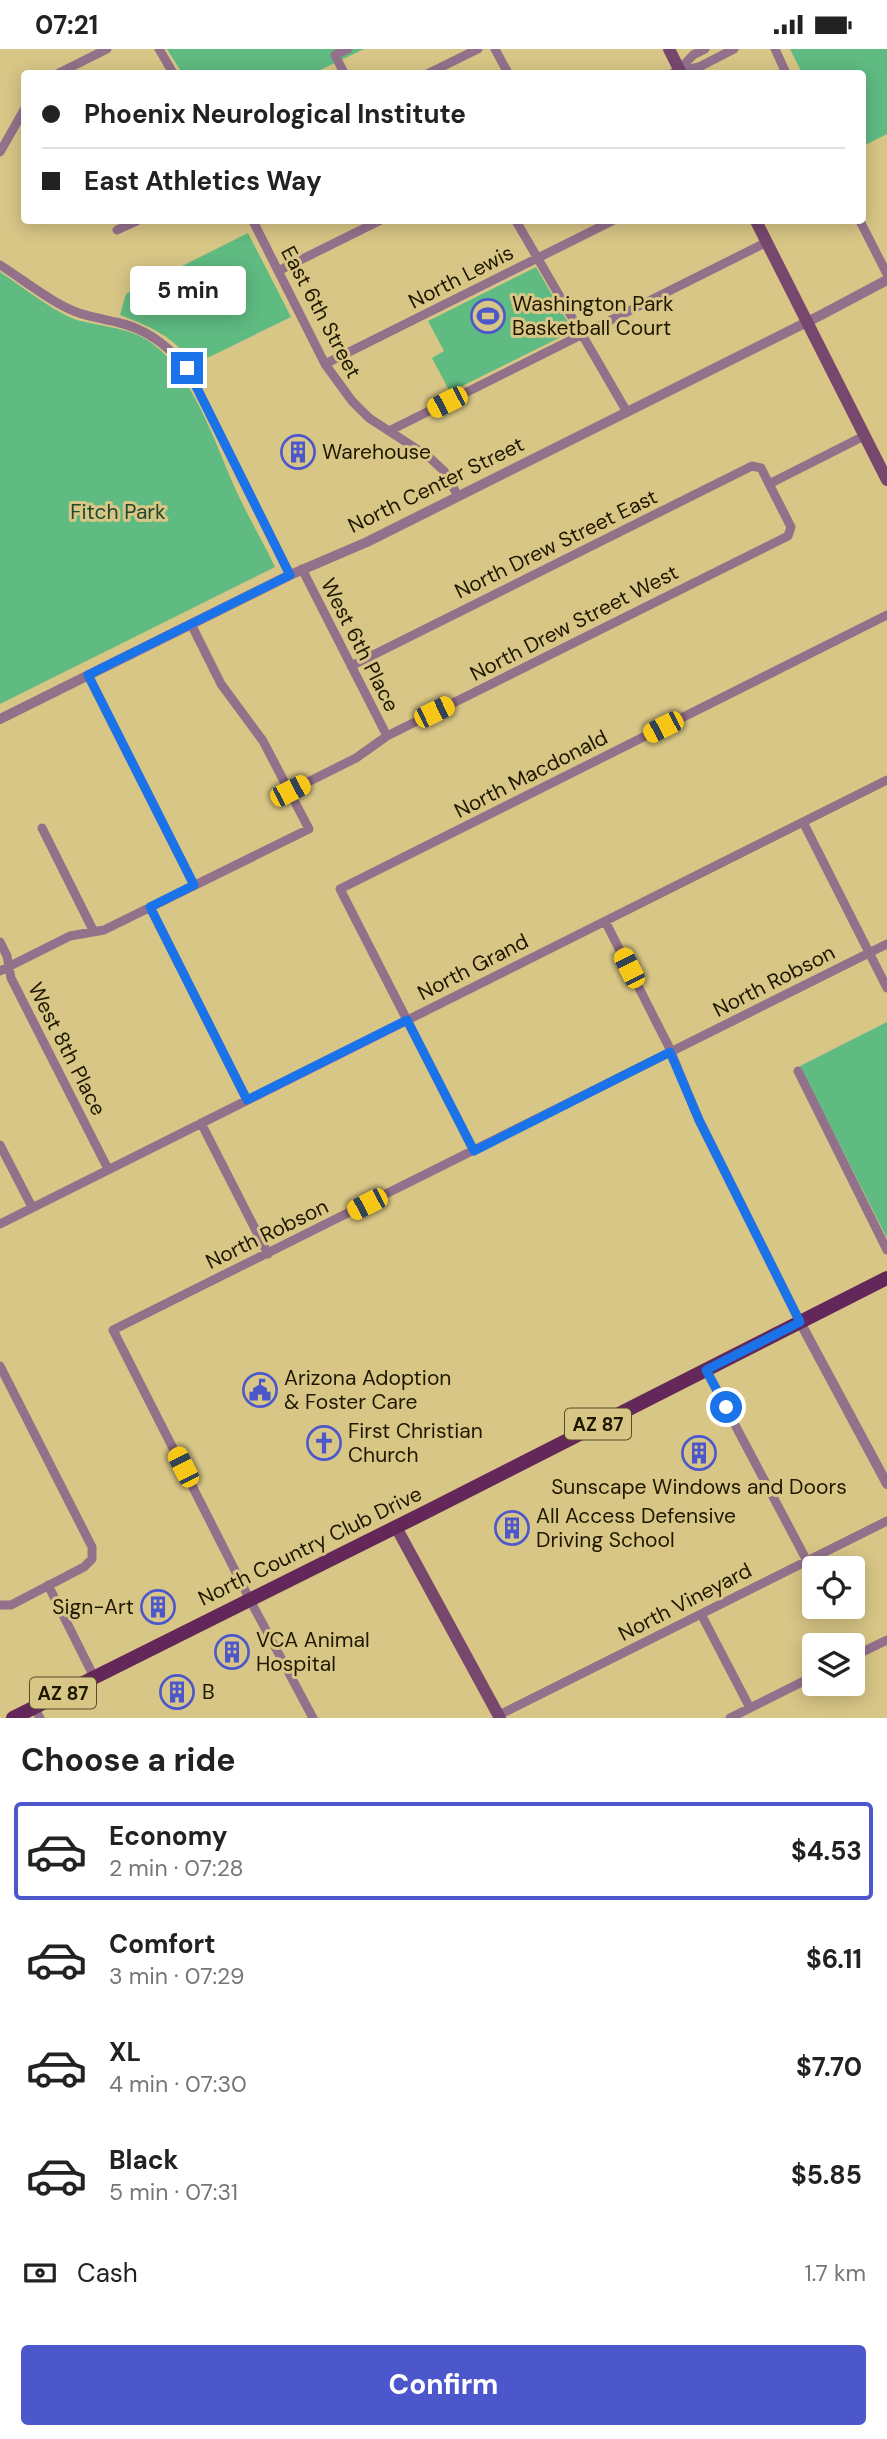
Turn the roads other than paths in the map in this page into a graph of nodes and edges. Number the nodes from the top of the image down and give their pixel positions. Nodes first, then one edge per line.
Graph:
1 (107, 49) edge
2 (159, 49) edge
3 (348, 49) edge
4 (478, 49) edge
5 (495, 49) edge
6 (668, 49) edge
7 (705, 49) edge
8 (734, 49) edge
9 (775, 49) edge
10 (65, 70) edge
11 (171, 70) edge
12 (342, 70) edge
13 (435, 70) edge
14 (506, 70) edge
15 (677, 70) edge
16 (680, 70) edge
17 (686, 70) edge
18 (785, 70) edge
19 (21, 115) edge
20 (0, 152) edge
21 (130, 224) edge
22 (254, 224) edge
23 (373, 224) edge
24 (518, 224) edge
25 (606, 224) edge
26 (757, 224) edge
27 (862, 224) edge
28 (117, 230) dead end
29 (767, 242) junction
30 (538, 258) junction
31 (0, 265) edge
32 (278, 271) junction
33 (887, 274) edge
34 (887, 280) edge
35 (807, 322) junction
36 (582, 335) junction
37 (325, 364) junction
38 (627, 412) junction
39 (389, 431) junction
40 (864, 436) junction
41 (887, 480) edge
42 (769, 484) junction
43 (458, 496) junction
44 (302, 569) junction
45 (290, 575) junction
46 (887, 615) edge
47 (191, 624) junction
48 (351, 666) junction
49 (88, 675) junction
50 (0, 719) edge
51 (387, 736) junction
52 (887, 780) edge
53 (290, 791) junction
54 (803, 822) junction
55 (42, 828) dead end
56 (194, 885) junction
57 (150, 907) junction
58 (605, 921) junction
59 (93, 932) junction
60 (0, 942) edge
61 (887, 944) edge
62 (869, 953) junction
63 (4, 969) edge
64 (887, 988) edge
65 (407, 1020) junction
66 (670, 1052) junction
67 (798, 1071) dead end
68 (247, 1100) junction
69 (201, 1123) junction
70 (0, 1145) edge
71 (474, 1151) junction
72 (108, 1169) junction
73 (32, 1207) junction
74 (0, 1224) edge
75 (887, 1250) edge
76 (268, 1254) junction
77 (887, 1278) edge
78 (800, 1322) junction
79 (0, 1366) edge
80 (706, 1370) junction
81 (887, 1484) edge
82 (887, 1521) edge
83 (396, 1527) junction
84 (804, 1556) edge
85 (817, 1556) edge
86 (802, 1564) edge
87 (48, 1585) junction
88 (250, 1599) junction
89 (0, 1605) edge
90 (701, 1614) junction
91 (887, 1640) edge
92 (865, 1651) edge
93 (94, 1677) junction
94 (802, 1682) edge
95 (750, 1708) junction
96 (37, 1713) edge
97 (499, 1717) edge
98 (12, 1718) edge
99 (313, 1718) edge
100 (730, 1718) edge

1 - 10 street
2 - 11 street
3 - 12 street
4 - 13 street
5 - 14 street
6 - 15 main road
7 - 16 street
8 - 17 street
9 - 18 street
19 - 20 street
21 - 28 street
22 - 32 street, East 6th Street
23 - 32 street
24 - 30 street
25 - 30 street, North Lewis
26 - 29 main road
27 - 33 street
29 - 35 main road
29 - 36 street
30 - 36 street
30 - 37 street, North Lewis
31 - 45 street
32 - 37 street, East 6th Street
34 - 35 street, North Center Street
35 - 38 street, North Center Street
35 - 40 main road
36 - 38 street
36 - 39 street
37 - 39 street, East 6th Street
38 - 43 street, North Center Street
39 - 43 street, East 6th Street
40 - 41 main road
40 - 42 street
42 - 48 street, North Drew Street East
42 - 51 street, North Drew Street West
43 - 44 street, North Center Street
44 - 45 street, North Center Street
44 - 48 street, West 6th Place
45 - 47 street, North Center Street
46 - 65 street, North Macdonald
47 - 49 street, North Center Street
47 - 53 street
48 - 51 street, West 6th Place
49 - 50 street, North Center Street
49 - 56 street
51 - 53 street, North Drew Street West
52 - 54 street, North Grand
53 - 56 street
54 - 58 street, North Grand
54 - 62 street
55 - 59 street
56 - 57 street
57 - 59 street
57 - 68 street
58 - 65 street, North Grand
58 - 66 street
59 - 63 street
60 - 63 street, West 8th Place
61 - 62 street, North Robson
62 - 64 street
62 - 66 street, North Robson
63 - 72 street, West 8th Place
65 - 68 street, North Grand
65 - 71 street
66 - 71 street, North Robson
66 - 78 street
67 - 75 street
68 - 69 street, North Grand
69 - 72 street, North Grand
69 - 76 street
70 - 73 street
71 - 76 street, North Robson
72 - 73 street, North Grand
73 - 74 street, North Grand
76 - 88 street, North Robson
77 - 78 main road, North Country Club Drive / AZ 87
78 - 80 main road, North Country Club Drive / AZ 87
78 - 81 street
79 - 87 street
80 - 83 main road, North Country Club Drive / AZ 87
80 - 84 street
82 - 85 street, North Vineyard
83 - 88 main road, North Country Club Drive / AZ 87
83 - 97 main road
86 - 90 street, North Vineyard
87 - 89 street
87 - 93 street
88 - 93 main road, North Country Club Drive / AZ 87
88 - 99 street
90 - 95 street
90 - 97 street, North Vineyard
91 - 92 street
93 - 96 main road, North Country Club Drive / AZ 87
94 - 95 street
95 - 100 street
96 - 98 main road, North Country Club Drive / AZ 87

